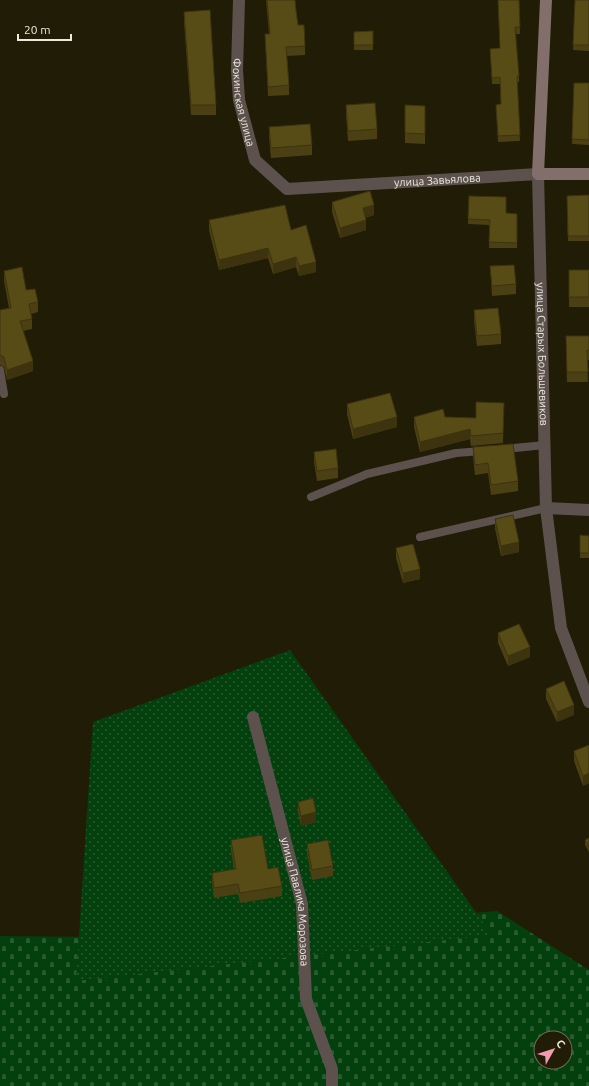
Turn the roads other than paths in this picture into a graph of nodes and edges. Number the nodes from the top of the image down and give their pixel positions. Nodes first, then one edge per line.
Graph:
1 (238, 0) edge
2 (546, 0) edge
3 (538, 174) junction
4 (589, 174) edge
5 (287, 189) joint
6 (0, 370) edge
7 (4, 394) dead end
8 (545, 445) junction
9 (312, 497) dead end
10 (546, 508) junction
11 (589, 510) edge
12 (420, 537) dead end
13 (589, 702) edge
14 (252, 717) dead end
15 (332, 1086) edge

1 - 5 street, Фокинская улица
2 - 3 main road, улица Старых Большевиков
3 - 4 main road, улица Завьялова
3 - 5 street, улица Завьялова
3 - 8 street, улица Старых Большевиков
6 - 7 lane
8 - 9 lane
8 - 10 street, улица Старых Большевиков
10 - 11 street
10 - 12 lane
10 - 13 street, улица Старых Большевиков
14 - 15 street, улица Павлика Морозова

